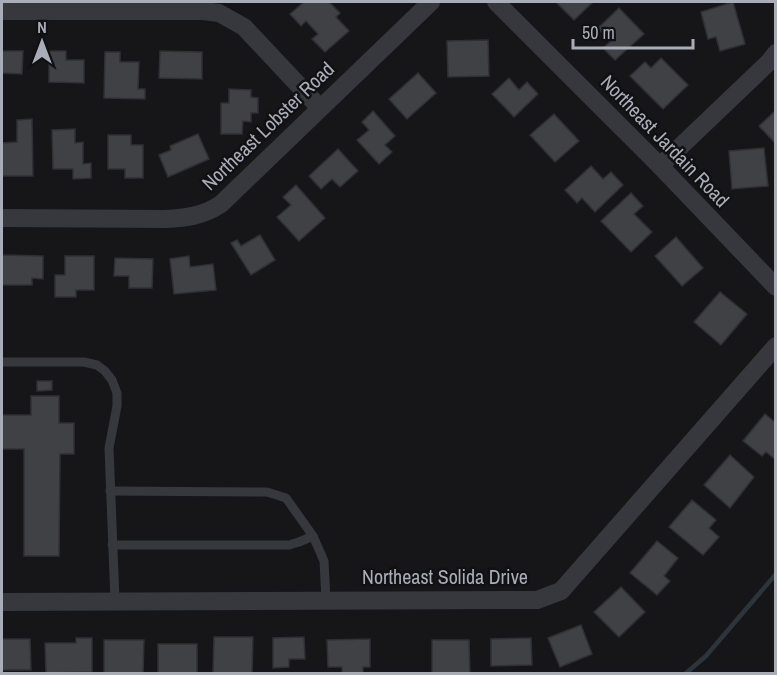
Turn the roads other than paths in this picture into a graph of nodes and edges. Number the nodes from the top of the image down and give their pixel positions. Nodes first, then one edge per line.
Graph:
1 (431, 2) edge
2 (496, 2) edge
3 (2, 11) edge
4 (776, 53) edge
5 (320, 108) junction
6 (660, 166) junction
7 (2, 218) edge
8 (776, 287) edge
9 (776, 346) edge
10 (2, 362) edge
11 (110, 491) junction
12 (313, 536) junction
13 (112, 545) junction
14 (326, 600) junction
15 (115, 601) junction
16 (2, 602) edge

1 - 5 street, Northeast Lobster Road
2 - 6 street, Northeast Jardain Road
3 - 5 street
4 - 6 street
5 - 7 street, Northeast Lobster Road
6 - 8 street, Northeast Jardain Road
9 - 14 street, Northeast Solida Drive
10 - 11 lane
11 - 12 lane
11 - 13 lane
12 - 13 lane
12 - 14 lane
13 - 15 lane
14 - 15 street, Northeast Solida Drive
15 - 16 street, Northeast Solida Drive

